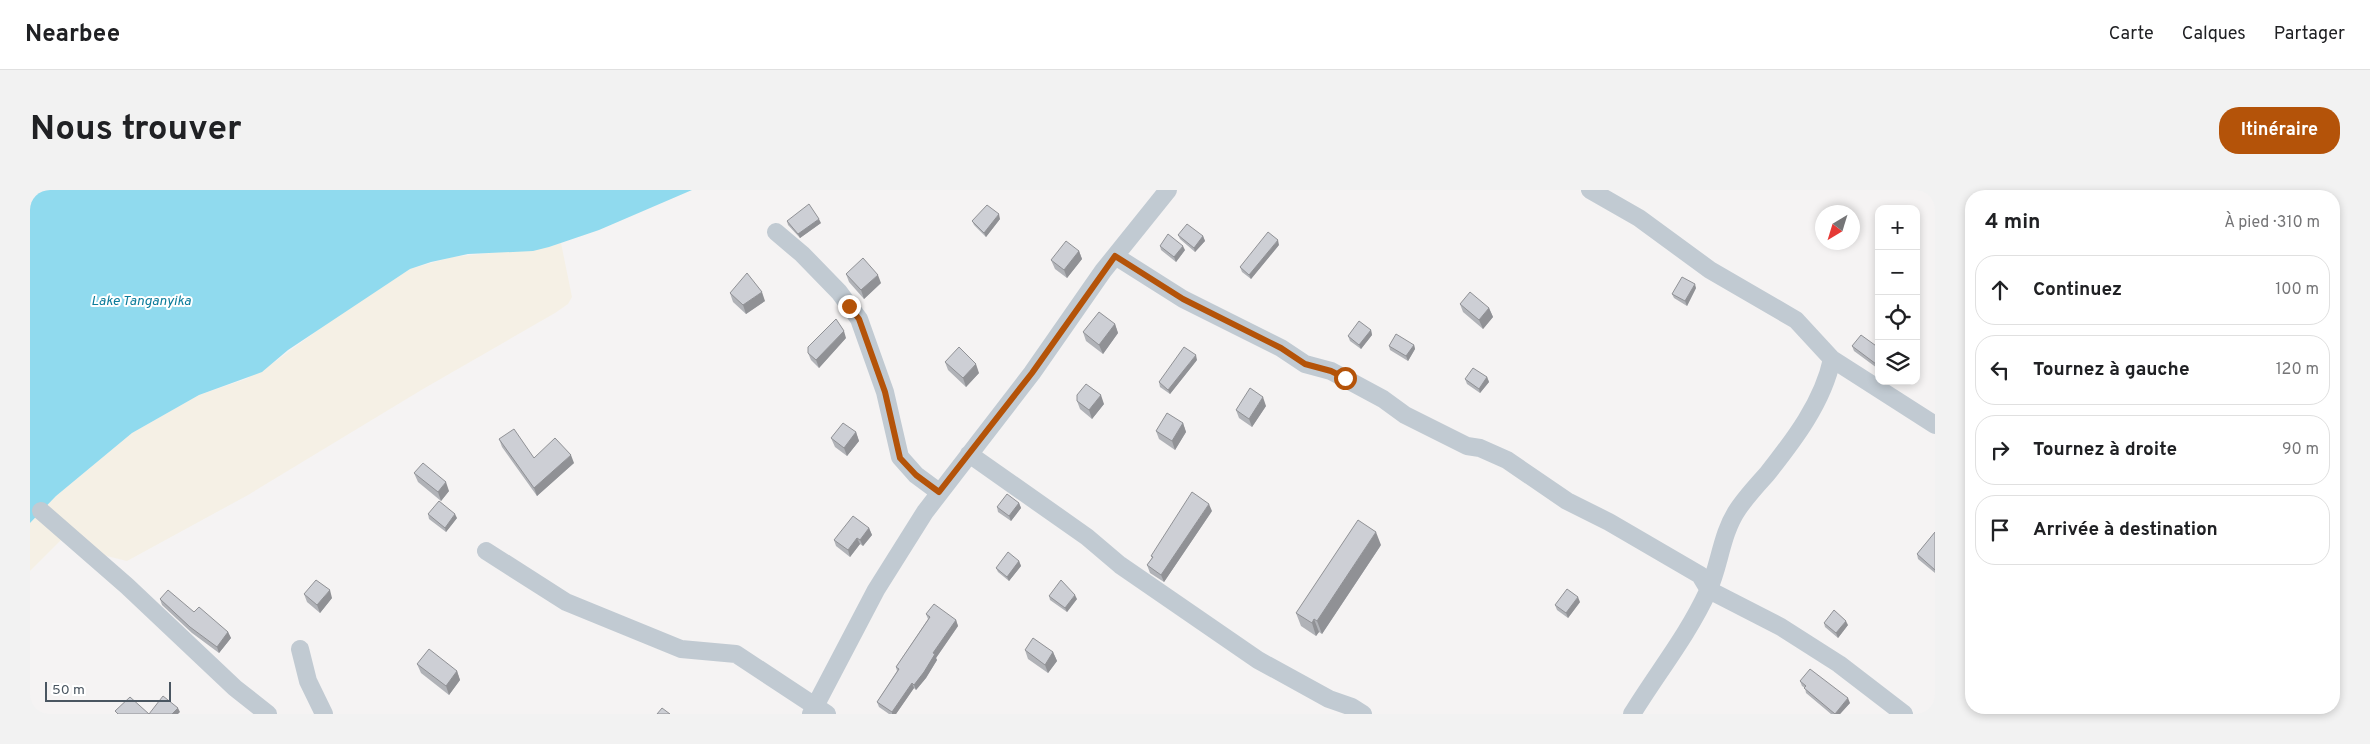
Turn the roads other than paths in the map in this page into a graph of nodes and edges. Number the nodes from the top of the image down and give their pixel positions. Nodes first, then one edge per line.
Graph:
1 (1168, 190) edge
2 (1590, 190) edge
3 (776, 232) dead end
4 (1115, 256) junction
5 (1832, 360) junction
6 (1935, 426) edge
7 (969, 454) junction
8 (939, 492) junction
9 (41, 511) dead end
10 (486, 551) dead end
11 (1709, 590) junction
12 (300, 649) dead end
13 (817, 711) edge
14 (268, 714) edge
15 (324, 714) edge
16 (1363, 714) edge
17 (1632, 714) edge
18 (1904, 714) edge

1 - 4 street
2 - 5 street
3 - 8 street
4 - 7 street
4 - 11 street
5 - 6 street
5 - 11 street
7 - 8 street
7 - 16 street
8 - 13 street
9 - 14 street
10 - 13 street
11 - 17 street
11 - 18 street
12 - 15 street

